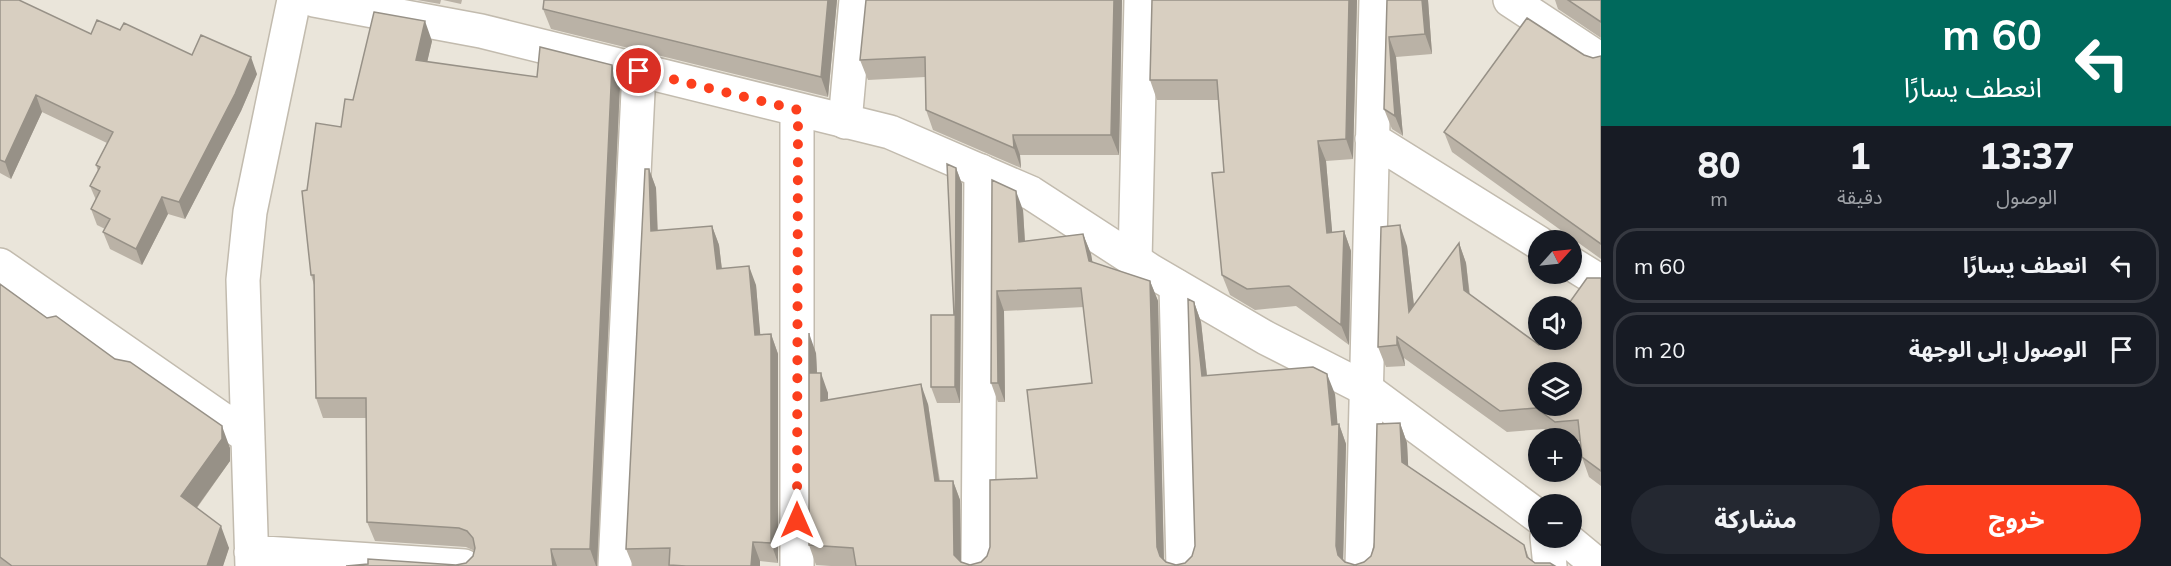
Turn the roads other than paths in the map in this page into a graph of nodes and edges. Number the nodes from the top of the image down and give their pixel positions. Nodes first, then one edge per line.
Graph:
1 (294, 0) edge
2 (314, 0) edge
3 (856, 0) edge
4 (1141, 0) edge
5 (1376, 0) edge
6 (1510, 0) edge
7 (406, 8) edge
8 (1601, 60) edge
9 (639, 71) junction
10 (798, 110) junction
11 (845, 122) junction
12 (1372, 138) junction
13 (981, 171) junction
14 (1528, 236) edge
15 (1135, 261) junction
16 (0, 265) edge
17 (1582, 270) edge
18 (1601, 282) edge
19 (1176, 286) junction
20 (1366, 389) junction
21 (248, 437) junction
22 (1528, 509) edge
23 (1548, 548) edge
24 (1577, 548) edge
25 (252, 559) edge
26 (464, 566) edge
27 (615, 566) edge
28 (797, 566) edge
29 (978, 566) edge
30 (1183, 566) edge
31 (1362, 566) edge
32 (1550, 566) edge
33 (1599, 566) edge

1 - 21 street
2 - 7 street
3 - 11 street
4 - 15 street
5 - 12 street
6 - 8 street
7 - 9 street
9 - 10 street
9 - 27 street
10 - 11 street
10 - 28 street
11 - 13 street
12 - 14 street
12 - 20 street
13 - 15 street
13 - 29 street
15 - 19 street
16 - 21 street
17 - 18 street
19 - 20 street
19 - 30 street
20 - 22 street
20 - 31 street
21 - 25 street
23 - 32 street
24 - 33 street
25 - 26 street

